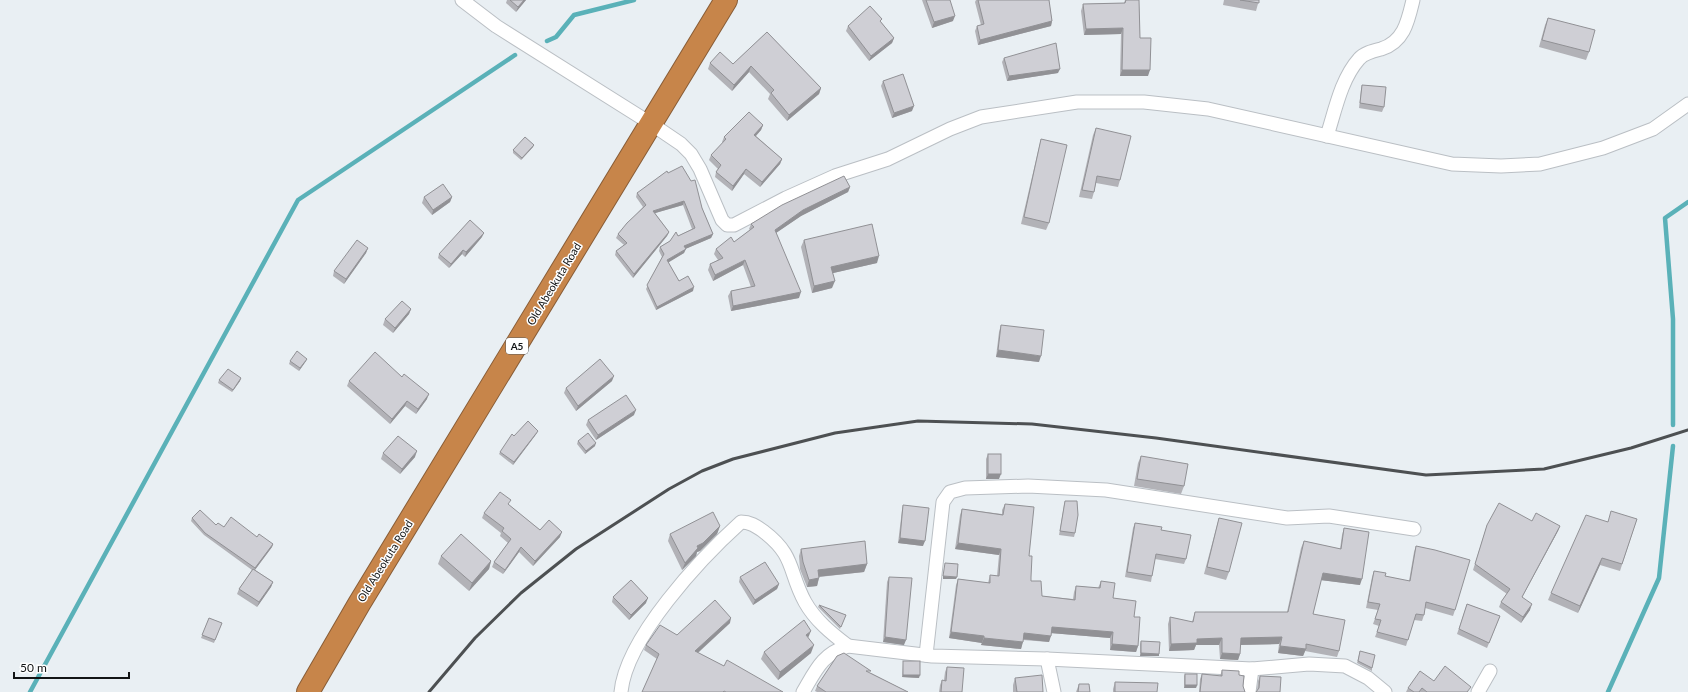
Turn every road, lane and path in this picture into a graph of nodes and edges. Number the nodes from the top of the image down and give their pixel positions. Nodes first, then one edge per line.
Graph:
1 (462, 0) edge
2 (726, 0) edge
3 (1412, 0) edge
4 (1688, 104) edge
5 (650, 123) junction
6 (1327, 136) junction
7 (1414, 528) dead end
8 (848, 646) junction
9 (926, 655) junction
10 (1047, 659) junction
11 (1252, 669) junction
12 (1490, 671) dead end
13 (1368, 678) junction
14 (308, 692) edge
15 (621, 692) edge
16 (803, 692) edge
17 (1054, 692) edge
18 (1250, 692) edge
19 (1365, 692) edge
20 (1385, 692) edge
21 (1478, 692) edge

1 - 5 street
2 - 5 highway, Old Abeokuta Road / A5
3 - 6 street
4 - 6 street
5 - 6 street
5 - 14 highway, Old Abeokuta Road / A5
7 - 9 street
8 - 9 street
8 - 15 street
8 - 16 street
9 - 10 street
10 - 11 street
10 - 17 street
11 - 13 street
11 - 18 street
12 - 21 street
13 - 19 street
13 - 20 street

